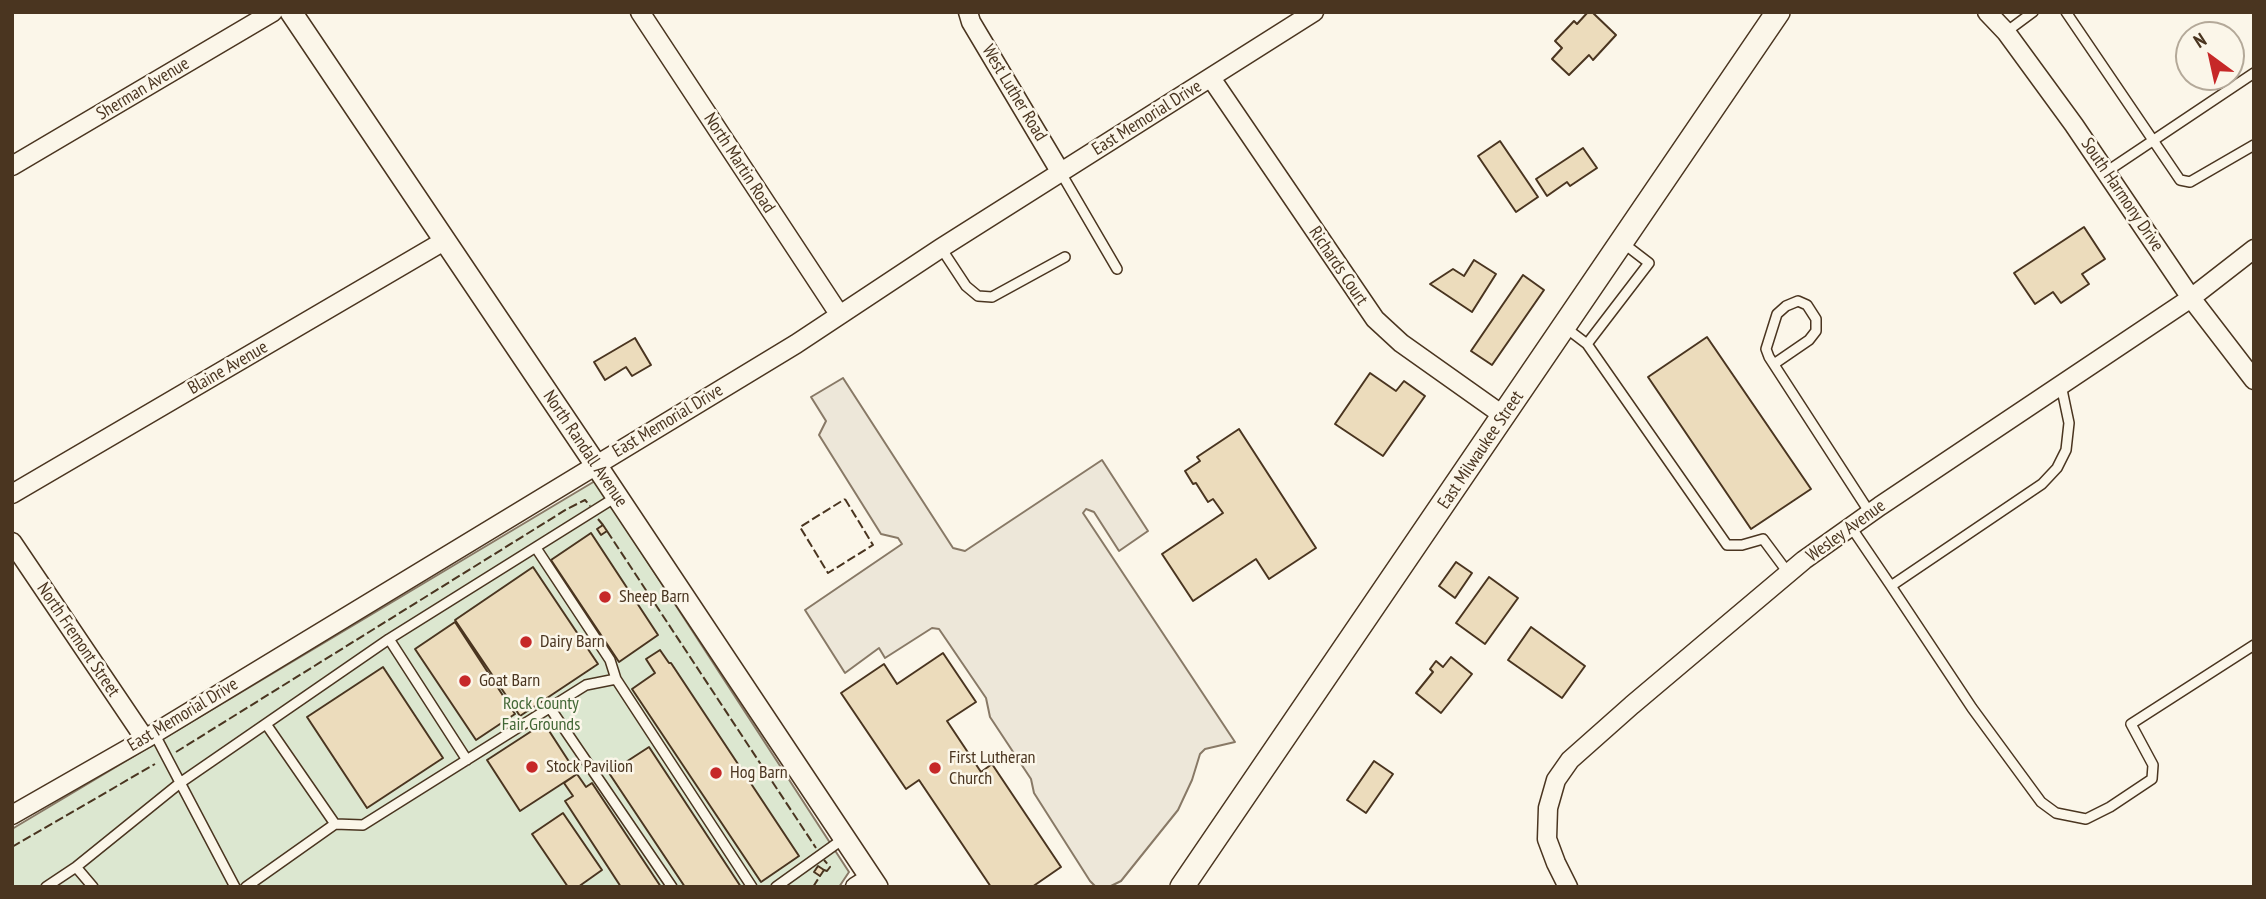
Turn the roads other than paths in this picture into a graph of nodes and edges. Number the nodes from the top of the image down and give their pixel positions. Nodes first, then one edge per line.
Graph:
1 (273, 12) edge
2 (291, 12) edge
3 (640, 12) edge
4 (968, 12) edge
5 (1314, 12) edge
6 (1778, 12) edge
7 (1987, 12) edge
8 (2033, 12) edge
9 (2066, 12) edge
10 (2006, 32) junction
11 (2254, 73) edge
12 (1212, 78) junction
13 (2154, 140) junction
14 (2254, 145) edge
15 (12, 166) edge
16 (2106, 172) junction
17 (1061, 173) junction
18 (444, 241) junction
19 (1622, 242) junction
20 (942, 248) junction
21 (2254, 249) edge
22 (1065, 257) dead end
23 (1117, 269) dead end
24 (2191, 298) junction
25 (839, 314) junction
26 (1565, 327) junction
27 (1587, 344) junction
28 (1774, 364) junction
29 (2254, 380) edge
30 (2061, 385) junction
31 (1504, 416) junction
32 (596, 465) junction
33 (12, 494) edge
34 (617, 496) junction
35 (1870, 513) junction
36 (1851, 527) junction
37 (12, 542) edge
38 (536, 548) junction
39 (1789, 574) junction
40 (1891, 586) junction
41 (389, 639) junction
42 (2254, 645) edge
43 (616, 679) junction
44 (550, 708) junction
45 (266, 724) junction
46 (149, 736) junction
47 (467, 760) junction
48 (180, 782) junction
49 (12, 815) edge
50 (335, 824) junction
51 (845, 838) junction
52 (76, 867) junction
53 (868, 884) edge
54 (46, 887) edge
55 (93, 887) edge
56 (235, 887) edge
57 (246, 887) edge
58 (672, 887) edge
59 (752, 887) edge
60 (776, 887) edge
61 (1182, 887) edge
62 (1568, 887) edge

1 - 15 street, Sherman Avenue
2 - 18 street, North Randall Avenue
3 - 25 street, North Martin Road
4 - 17 street, West Luther Road
5 - 12 street, East Memorial Drive
6 - 19 main road, East Milwaukee Street
7 - 10 street, South Harmony Drive
8 - 10 lane
9 - 13 lane
10 - 16 street, South Harmony Drive
11 - 13 lane
12 - 17 street, East Memorial Drive
12 - 31 street, Richards Court
13 - 14 lane
13 - 16 lane
16 - 24 street, South Harmony Drive
17 - 20 street, East Memorial Drive
17 - 23 lane
18 - 32 street, North Randall Avenue
18 - 33 street, Blaine Avenue
19 - 26 main road, East Milwaukee Street
19 - 27 lane
20 - 22 lane
20 - 25 street, East Memorial Drive
21 - 24 street, Wesley Avenue
24 - 29 street, South Harmony Drive
24 - 30 street, Wesley Avenue
25 - 32 street, East Memorial Drive
26 - 27 lane
26 - 31 main road, East Milwaukee Street
27 - 39 lane
28 - 28 lane
28 - 35 lane
30 - 35 street, Wesley Avenue
30 - 40 lane
31 - 61 main road, East Milwaukee Street
32 - 34 street, North Randall Avenue
32 - 46 street, East Memorial Drive
34 - 38 lane
34 - 51 street, North Randall Avenue
35 - 36 street, Wesley Avenue
36 - 39 street, Wesley Avenue
36 - 40 lane
37 - 46 street, North Fremont Street
38 - 41 lane
38 - 43 lane
39 - 62 street, Wesley Avenue
40 - 42 lane
41 - 45 lane
41 - 47 lane
43 - 44 lane
43 - 59 lane
44 - 47 lane
44 - 58 lane
45 - 48 lane
45 - 50 lane
46 - 48 lane
46 - 49 street, East Memorial Drive
47 - 50 lane
48 - 52 lane
48 - 56 lane
50 - 57 lane
51 - 53 street, North Randall Avenue
51 - 60 lane
52 - 54 lane
52 - 55 lane

